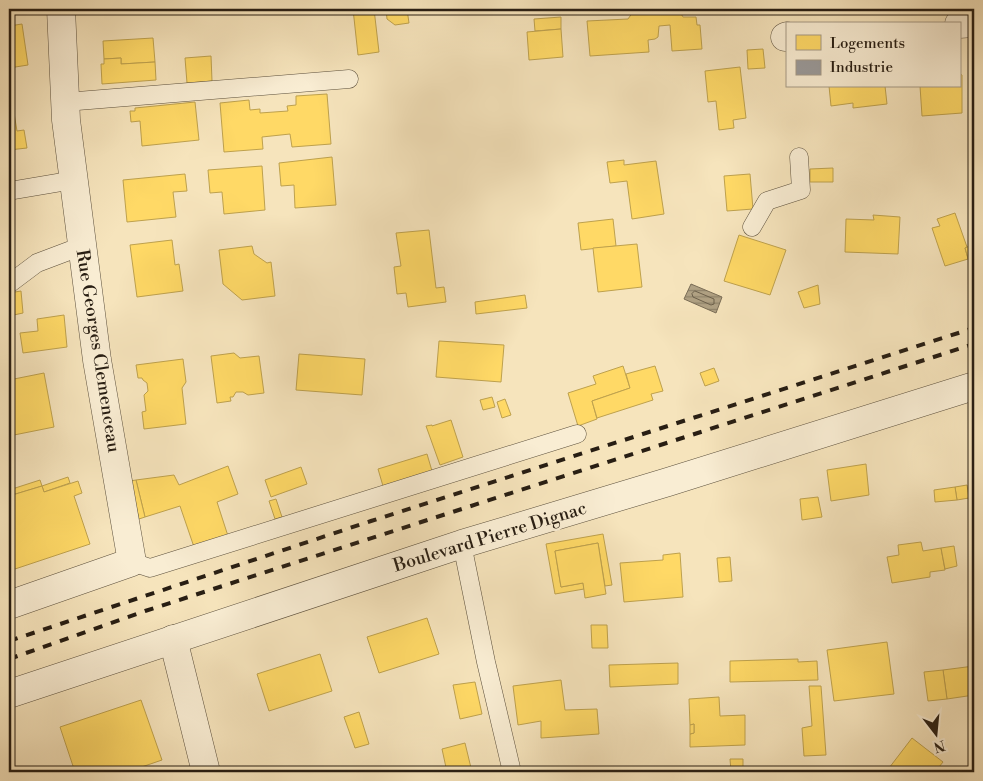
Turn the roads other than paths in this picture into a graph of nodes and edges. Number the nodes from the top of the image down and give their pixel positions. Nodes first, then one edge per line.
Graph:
1 (61, 9) edge
2 (974, 23) edge
3 (960, 24) edge
4 (349, 79) dead end
5 (65, 102) junction
6 (799, 158) dead end
7 (74, 180) junction
8 (9, 191) edge
9 (752, 227) dead end
10 (82, 246) junction
11 (9, 284) edge
12 (974, 386) edge
13 (577, 434) dead end
14 (462, 544) junction
15 (132, 562) junction
16 (9, 605) edge
17 (174, 639) junction
18 (9, 694) edge
19 (206, 772) edge
20 (512, 772) edge

1 - 5 street, Rue Georges Clemenceau
2 - 3 street
4 - 5 lane
5 - 7 street, Rue Georges Clemenceau
6 - 9 lane
7 - 8 lane
7 - 10 street, Rue Georges Clemenceau
10 - 11 lane
10 - 15 street, Rue Georges Clemenceau
12 - 14 street, Boulevard Pierre Dignac
13 - 15 lane
14 - 17 street, Boulevard Pierre Dignac
14 - 20 lane
15 - 16 street
17 - 18 street, Boulevard Pierre Dignac
17 - 19 street

